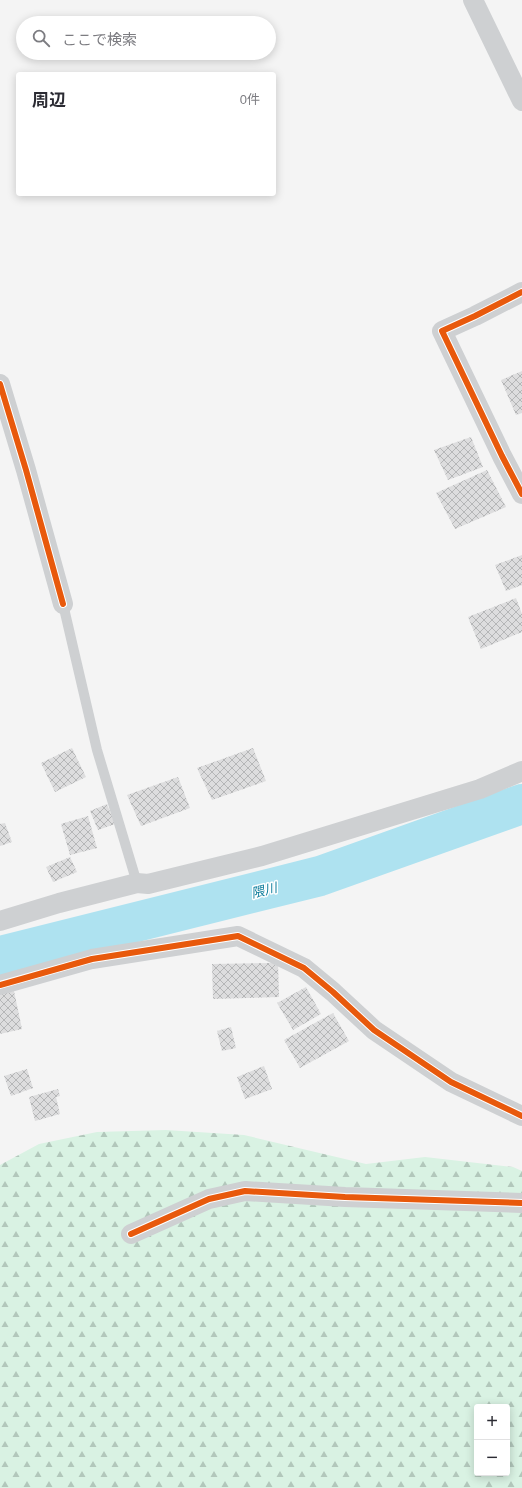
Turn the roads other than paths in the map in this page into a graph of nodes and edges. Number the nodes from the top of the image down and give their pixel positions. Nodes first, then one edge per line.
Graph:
1 (473, 0) edge
2 (522, 101) edge
3 (522, 292) edge
4 (0, 384) edge
5 (522, 494) edge
6 (63, 604) joint
7 (522, 771) edge
8 (137, 883) junction
9 (0, 921) edge
10 (0, 985) edge
11 (522, 1116) edge
12 (522, 1203) edge
13 (131, 1234) dead end

1 - 2 street
3 - 5 street
4 - 6 street
6 - 8 lane
7 - 8 street
8 - 9 street
10 - 11 street
12 - 13 street

